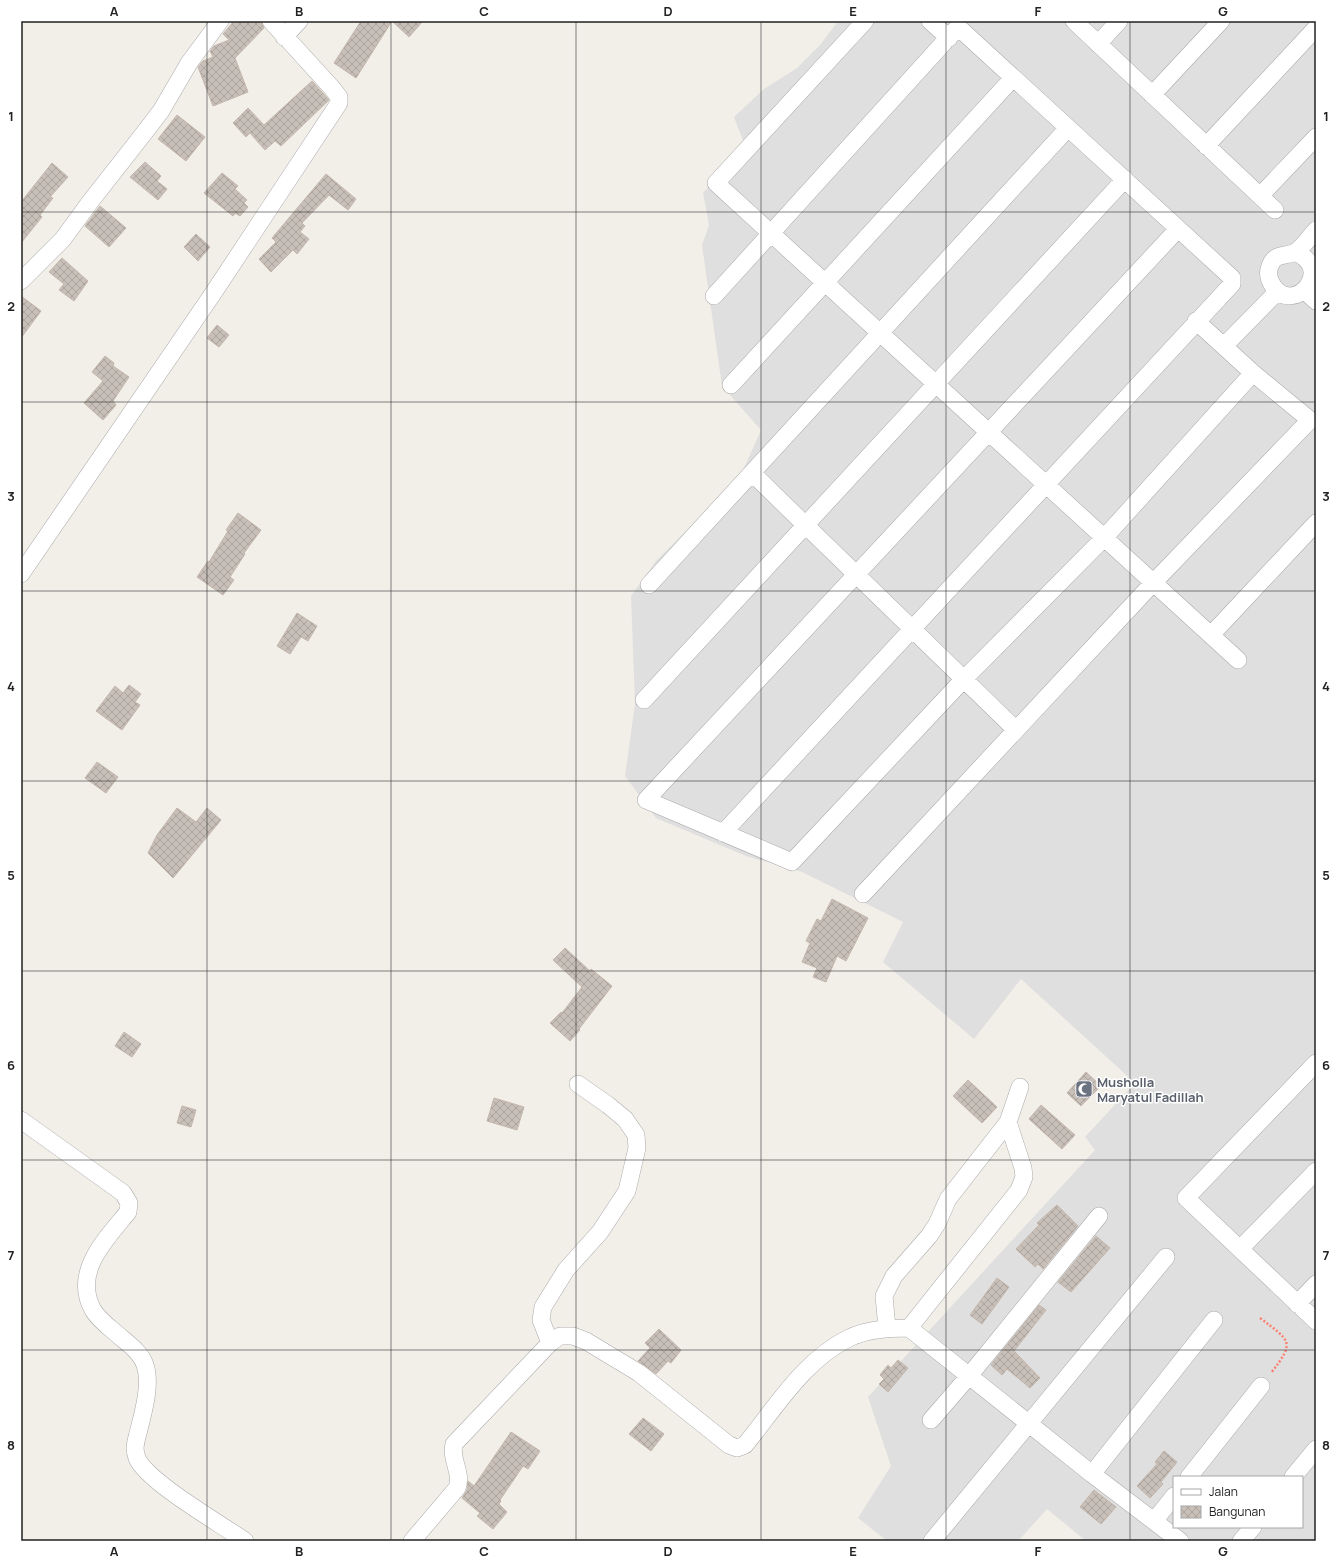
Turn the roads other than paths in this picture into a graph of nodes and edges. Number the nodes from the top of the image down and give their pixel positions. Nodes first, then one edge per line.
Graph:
1 (220, 21) edge
2 (271, 21) edge
3 (299, 21) edge
4 (865, 21) edge
5 (930, 21) edge
6 (1074, 21) edge
7 (1119, 21) edge
8 (1221, 21) edge
9 (1316, 28) edge
10 (284, 37) junction
11 (948, 38) junction
12 (1098, 44) junction
13 (1013, 78) junction
14 (1152, 95) junction
15 (1068, 128) junction
16 (1316, 137) edge
17 (1206, 146) junction
18 (1125, 179) junction
19 (1260, 196) junction
20 (1275, 210) dead end
21 (1178, 229) junction
22 (1316, 230) edge
23 (772, 233) junction
24 (1295, 252) junction
25 (1313, 260) edge
26 (21, 281) edge
27 (825, 282) junction
28 (1277, 292) junction
29 (714, 296) dead end
30 (1310, 296) edge
31 (1196, 321) junction
32 (880, 333) junction
33 (1224, 346) junction
34 (1253, 373) junction
35 (935, 384) junction
36 (731, 385) dead end
37 (1313, 423) edge
38 (988, 432) junction
39 (752, 473) junction
40 (1045, 484) junction
41 (1316, 523) edge
42 (805, 525) junction
43 (1104, 538) junction
44 (22, 570) edge
45 (855, 574) junction
46 (1153, 583) junction
47 (649, 585) dead end
48 (911, 629) junction
49 (1211, 635) junction
50 (1238, 660) dead end
51 (964, 680) junction
52 (644, 700) dead end
53 (1016, 730) junction
54 (723, 833) junction
55 (863, 894) dead end
56 (1316, 1063) edge
57 (578, 1084) dead end
58 (1020, 1087) dead end
59 (21, 1120) edge
60 (1008, 1122) junction
61 (1316, 1171) edge
62 (1099, 1216) dead end
63 (1240, 1249) junction
64 (1166, 1257) dead end
65 (1316, 1284) edge
66 (1297, 1304) junction
67 (1214, 1320) dead end
68 (1316, 1321) edge
69 (887, 1328) junction
70 (909, 1328) junction
71 (550, 1343) junction
72 (969, 1376) junction
73 (1260, 1386) road end
74 (931, 1420) dead end
75 (1029, 1423) junction
76 (1316, 1449) edge
77 (1092, 1474) junction
78 (1190, 1476) edge
79 (1294, 1476) edge
80 (1173, 1497) edge
81 (1155, 1520) junction
82 (1252, 1528) edge
83 (244, 1541) edge
84 (412, 1541) edge
85 (932, 1541) edge
86 (1180, 1541) edge
87 (1241, 1541) edge

1 - 26 street
2 - 10 street
3 - 10 street
4 - 23 street
5 - 11 street
6 - 12 street
7 - 12 street
8 - 14 street
9 - 17 street
10 - 44 street
11 - 13 street
11 - 23 street
12 - 14 street
13 - 15 street
13 - 27 street
14 - 17 street
15 - 18 street
15 - 32 street
16 - 19 street
17 - 19 street
18 - 21 street
18 - 35 street
19 - 20 street
21 - 31 street
21 - 38 street
22 - 24 street
23 - 27 street
23 - 29 street
24 - 25 street
24 - 28 street
25 - 30 street
27 - 32 street
27 - 36 street
28 - 30 street
28 - 33 street
31 - 33 street
31 - 40 street
32 - 35 street
32 - 39 street
33 - 34 street
34 - 37 street
34 - 43 street
35 - 38 street
35 - 42 street
37 - 46 street
38 - 40 street
38 - 45 street
39 - 42 street
39 - 47 street
40 - 43 street
40 - 48 street
41 - 49 street
42 - 45 street
42 - 52 street
43 - 46 street
43 - 51 street
45 - 48 street
45 - 54 street
46 - 49 street
46 - 53 street
48 - 51 street
48 - 54 street
49 - 50 street
51 - 53 street
51 - 54 street
53 - 55 street
56 - 63 street
57 - 71 street
58 - 60 street
59 - 83 street
60 - 69 street
60 - 70 street
61 - 63 street
62 - 72 street
63 - 66 street
64 - 75 street
65 - 66 street
66 - 68 street
67 - 77 street
69 - 70 street
69 - 71 street
70 - 72 street
71 - 84 street
72 - 74 street
72 - 75 street
73 - 78 street
75 - 77 street
75 - 85 street
76 - 79 street
77 - 81 street
80 - 81 street
81 - 86 street
82 - 87 street

